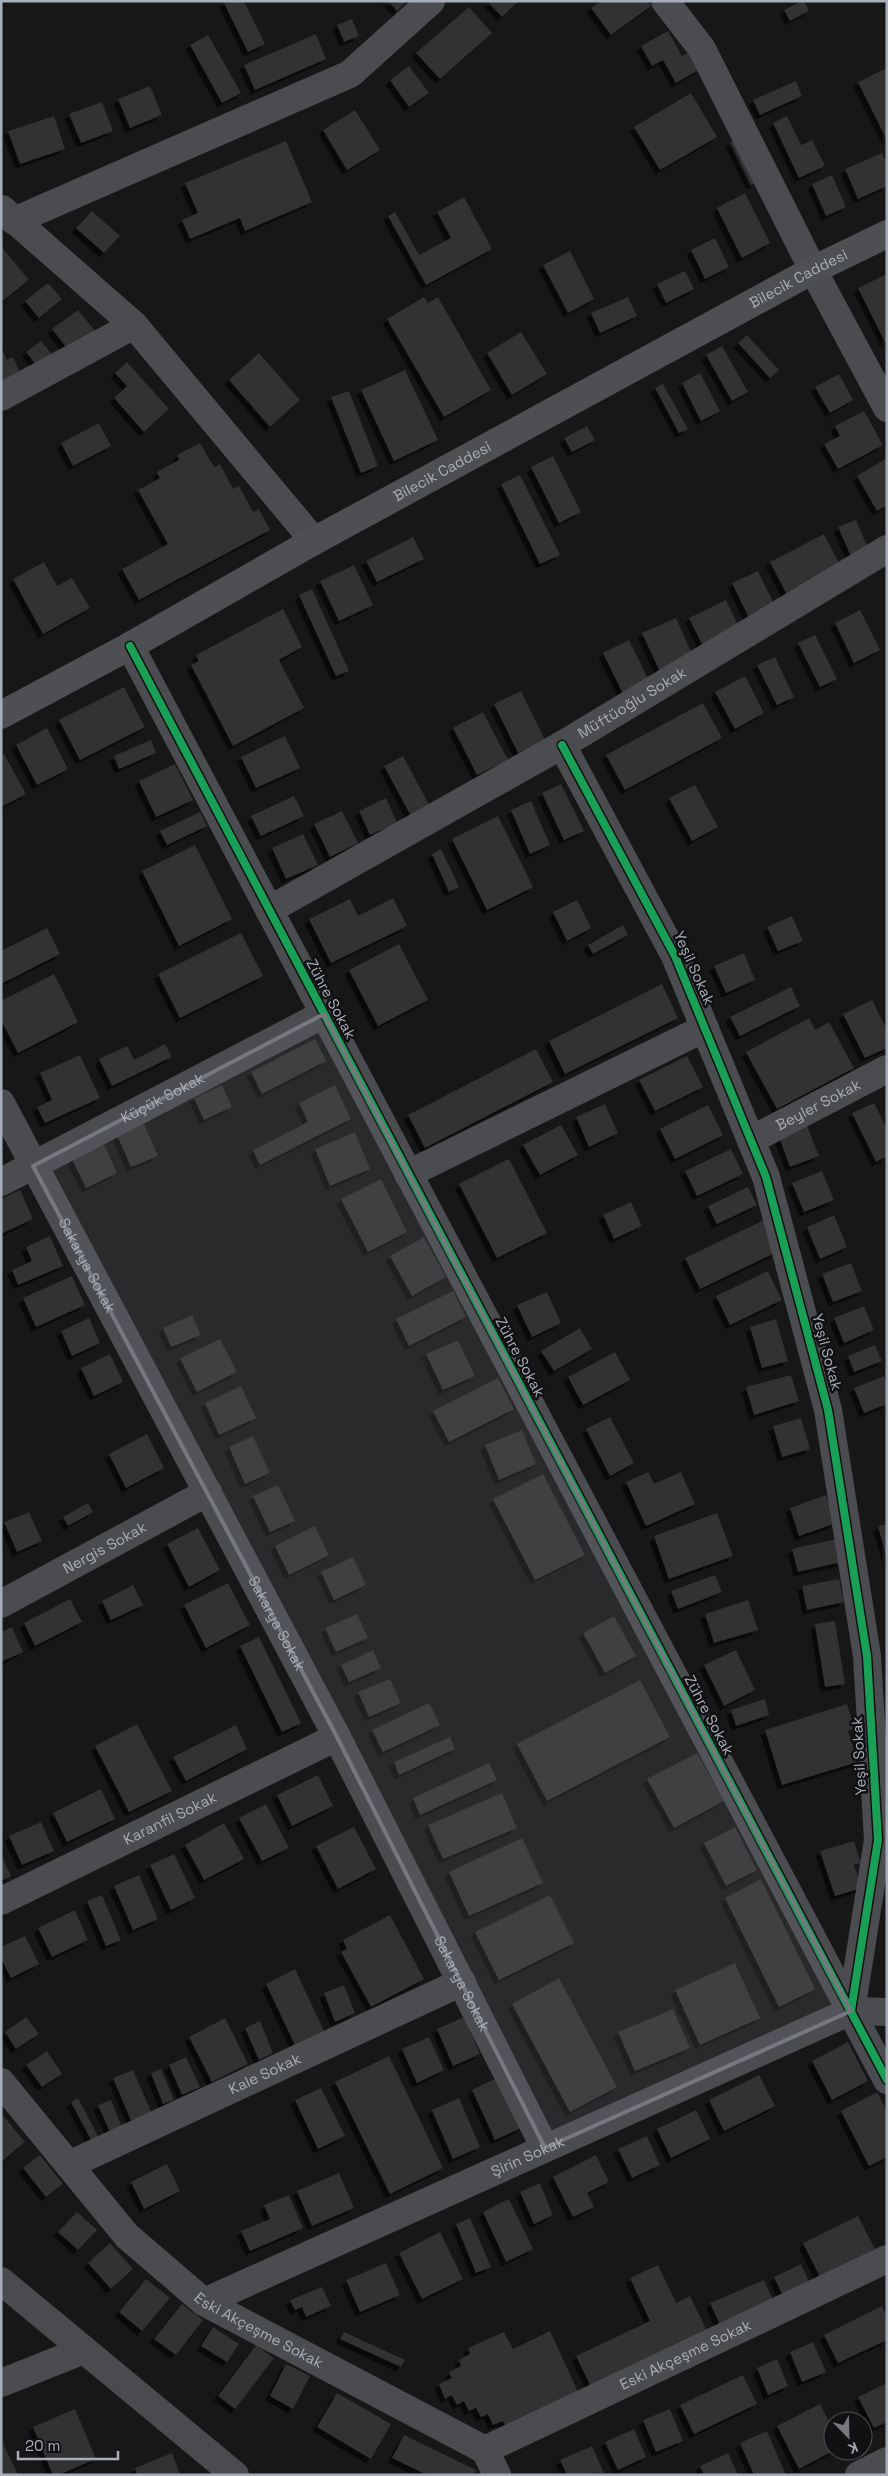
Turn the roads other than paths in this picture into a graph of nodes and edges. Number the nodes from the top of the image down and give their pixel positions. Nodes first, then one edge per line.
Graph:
1 (431, 1) edge
2 (665, 1) edge
3 (8, 214) edge
4 (887, 234) edge
5 (813, 270) junction
6 (134, 325) junction
7 (1, 397) edge
8 (887, 408) edge
9 (314, 541) junction
10 (887, 549) edge
11 (130, 646) junction
12 (1, 715) edge
13 (562, 745) junction
14 (268, 910) junction
15 (324, 1014) junction
16 (705, 1028) junction
17 (887, 1069) edge
18 (1, 1103) edge
19 (751, 1140) junction
20 (33, 1166) junction
21 (408, 1174) junction
22 (1, 1182) edge
23 (208, 1492) junction
24 (1, 1604) edge
25 (337, 1736) junction
26 (1, 1901) edge
27 (462, 1982) junction
28 (851, 2011) junction
29 (887, 2012) edge
30 (887, 2080) edge
31 (1, 2082) edge
32 (544, 2148) junction
33 (69, 2165) junction
34 (887, 2259) edge
35 (1, 2281) edge
36 (204, 2302) junction
37 (84, 2350) junction
38 (1, 2383) edge
39 (485, 2450) junction
40 (887, 2462) edge
41 (234, 2475) edge
42 (497, 2475) edge
43 (858, 2475) edge

1 - 3 street
2 - 5 street
3 - 6 street
4 - 5 main road, Bilecik Caddesi
5 - 8 street
5 - 9 main road, Bilecik Caddesi
6 - 7 street
6 - 9 street
9 - 11 main road, Bilecik Caddesi
10 - 13 street, Müftüoğlu Sokak
11 - 12 main road, Bilecik Caddesi
11 - 14 street, Zühre Sokak
13 - 14 street, Müftüoğlu Sokak
13 - 16 street, Yeşil Sokak
14 - 15 street, Zühre Sokak
15 - 20 street, Küçük Sokak
15 - 21 street, Zühre Sokak
16 - 19 street, Yeşil Sokak
16 - 21 street, Yeşil Sokak
17 - 19 street, Beyler Sokak
18 - 20 street, Sakarya Sokak
19 - 28 street, Yeşil Sokak
20 - 22 street, Küçük Sokak
20 - 23 street, Sakarya Sokak
21 - 28 street, Zühre Sokak
23 - 24 street, Nergis Sokak
23 - 25 street, Sakarya Sokak
25 - 26 street, Karanfil Sokak
25 - 27 street, Sakarya Sokak
27 - 32 street, Sakarya Sokak
27 - 33 street, Kale Sokak
28 - 29 street
28 - 30 street, Zühre Sokak
28 - 32 street, Şirin Sokak
31 - 33 street, Eski Akçeşme Sokak
32 - 36 street, Şirin Sokak
33 - 36 street, Eski Akçeşme Sokak
34 - 39 street, Eski Akçeşme Sokak
35 - 37 street
36 - 39 street, Eski Akçeşme Sokak
37 - 38 street
37 - 41 street
39 - 42 street
40 - 43 street

